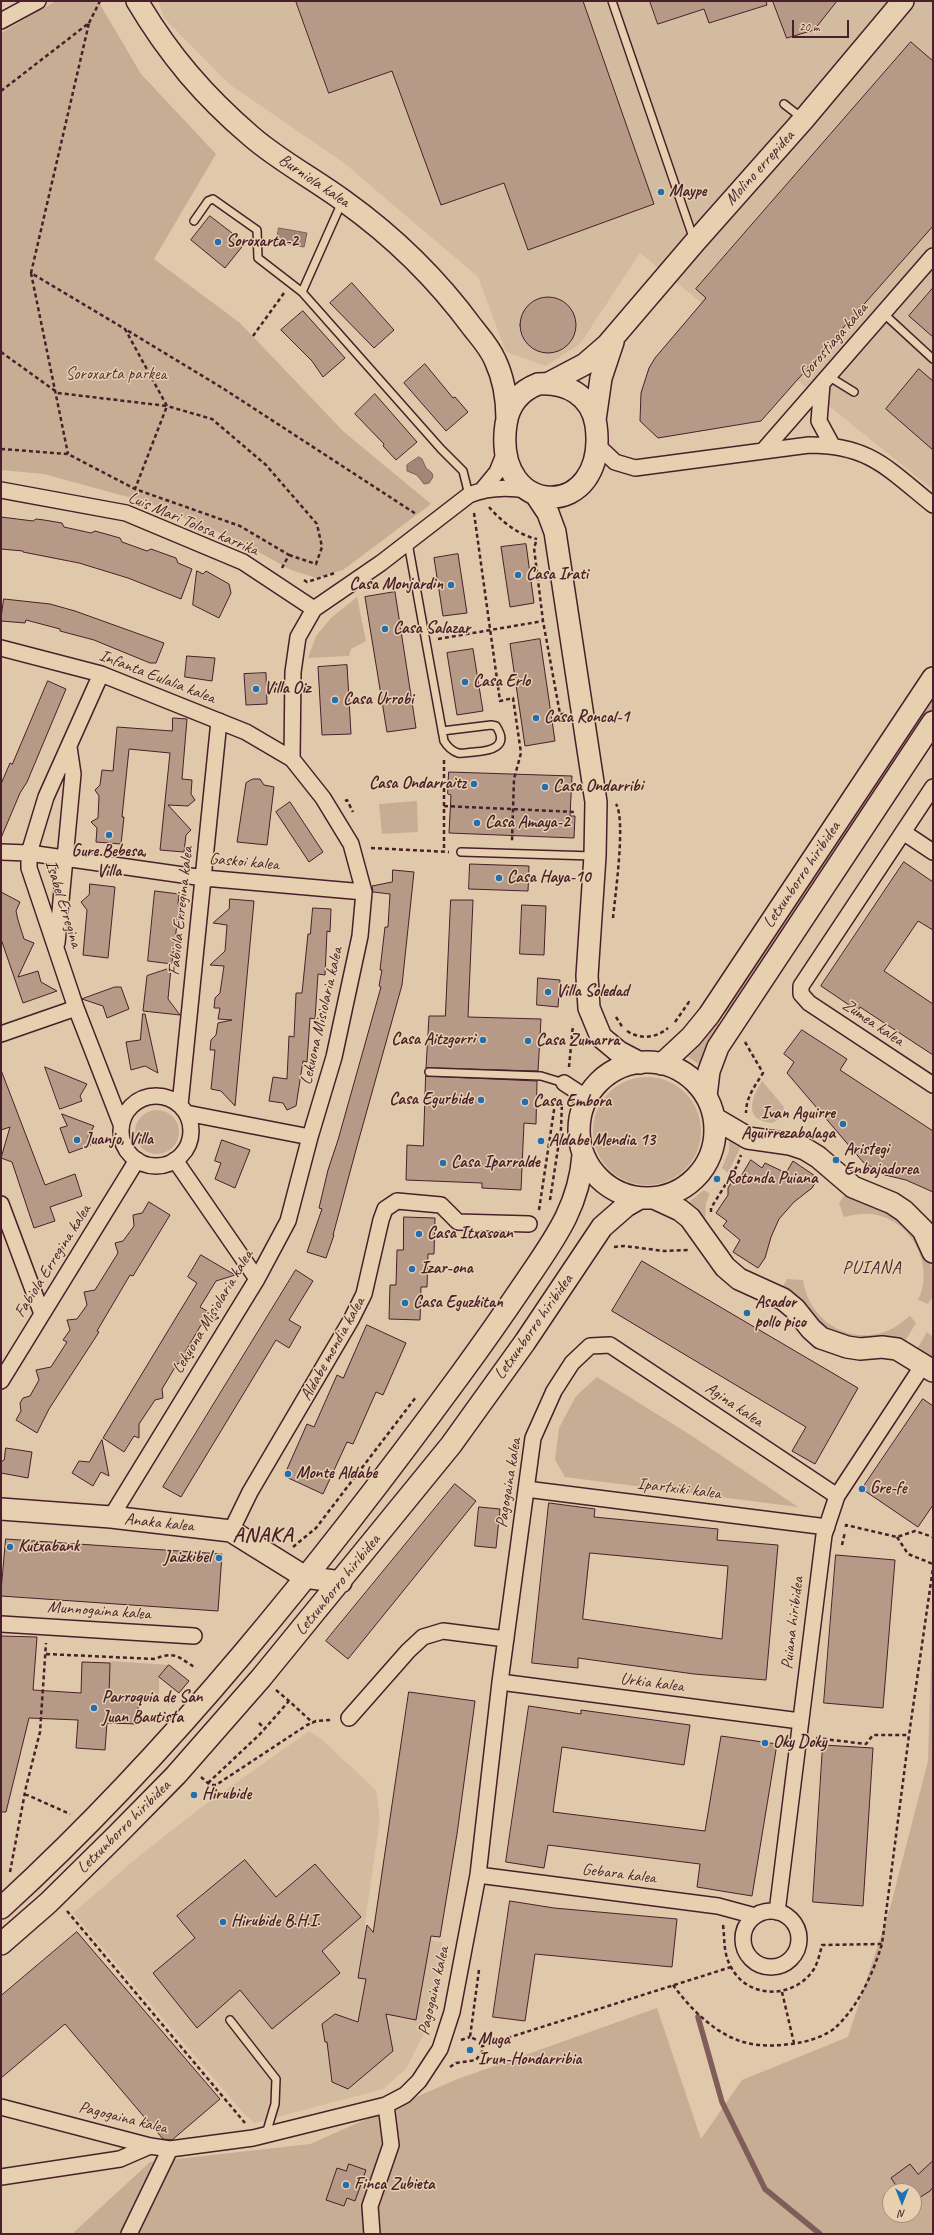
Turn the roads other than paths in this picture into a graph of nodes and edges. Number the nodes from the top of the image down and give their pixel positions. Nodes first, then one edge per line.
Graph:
1 (38, 1) edge
2 (137, 1) edge
3 (612, 1) edge
4 (903, 1) edge
5 (1, 21) edge
6 (784, 104) dead end
7 (804, 119) junction
8 (343, 200) junction
9 (194, 221) dead end
10 (695, 242) junction
11 (933, 256) edge
12 (302, 292) junction
13 (883, 313) junction
14 (616, 334) junction
15 (494, 358) junction
16 (933, 359) edge
17 (825, 380) junction
18 (544, 384) junction
19 (854, 392) dead end
20 (507, 419) junction
21 (595, 421) junction
22 (596, 445) junction
23 (832, 445) junction
24 (763, 451) junction
25 (505, 452) junction
26 (1, 490) edge
27 (575, 491) junction
28 (532, 492) junction
29 (475, 497) junction
30 (933, 505) edge
31 (545, 535) junction
32 (408, 543) junction
33 (314, 609) junction
34 (1, 648) edge
35 (101, 674) junction
36 (933, 678) edge
37 (219, 722) junction
38 (933, 722) edge
39 (442, 731) junction
40 (70, 747) junction
41 (292, 759) junction
42 (933, 788) edge
43 (903, 832) junction
44 (1, 852) edge
45 (461, 852) dead end
46 (933, 852) edge
47 (29, 853) junction
48 (595, 856) junction
49 (66, 858) junction
50 (204, 878) junction
51 (364, 892) junction
52 (56, 948) junction
53 (76, 1008) junction
54 (1, 1034) edge
55 (601, 1037) junction
56 (640, 1063) junction
57 (662, 1064) junction
58 (429, 1072) dead end
59 (600, 1081) junction
60 (561, 1082) joint
61 (933, 1085) edge
62 (706, 1096) junction
63 (587, 1098) junction
64 (183, 1109) junction
65 (714, 1118) junction
66 (121, 1124) junction
67 (310, 1137) junction
68 (583, 1155) junction
69 (137, 1160) junction
70 (175, 1160) junction
71 (647, 1198) junction
72 (1, 1204) edge
73 (533, 1219) road end
74 (933, 1252) edge
75 (256, 1279) junction
76 (42, 1314) junction
77 (610, 1345) joint
78 (928, 1368) edge
79 (1, 1381) edge
80 (526, 1490) junction
81 (837, 1496) junction
82 (1, 1509) edge
83 (111, 1517) junction
84 (827, 1527) junction
85 (231, 1531) junction
86 (305, 1577) junction
87 (341, 1582) junction
88 (1, 1624) edge
89 (194, 1636) dead end
90 (506, 1638) junction
91 (500, 1682) junction
92 (349, 1718) road end
93 (800, 1721) junction
94 (478, 1875) junction
95 (1, 1908) edge
96 (777, 1912) junction
97 (755, 1916) junction
98 (1, 1944) edge
99 (230, 2020) dead end
100 (386, 2105) junction
101 (1, 2107) edge
102 (262, 2136) junction
103 (150, 2146) junction
104 (170, 2149) junction
105 (1, 2177) edge
106 (129, 2234) edge
107 (372, 2234) edge

1 - 5 street
2 - 8 main road, Burniola kalea
3 - 10 lane
4 - 7 main road, Molino errepidea
6 - 7 lane
7 - 10 main road, Molino errepidea
8 - 12 lane
8 - 15 main road, Burniola kalea
9 - 12 lane
10 - 14 main road, Molino errepidea
11 - 13 street, Gorostiaga kalea
12 - 29 lane
13 - 16 lane
13 - 17 street, Gorostiaga kalea
14 - 18 main road, Molino errepidea
14 - 21 main road, Molino errepidea
15 - 18 main road, Burniola kalea
15 - 20 main road, Burniola kalea
17 - 19 lane
17 - 23 street
17 - 24 street, Gorostiaga kalea
18 - 20 main road
18 - 21 main road
20 - 25 main road
21 - 22 main road
22 - 24 street
22 - 27 main road
23 - 24 street
23 - 30 street
25 - 28 main road
25 - 29 street
26 - 33 street, Luis Mari Tolosa karrika
27 - 28 main road
27 - 31 main road
28 - 29 street
28 - 31 main road
29 - 32 street
31 - 48 main road
32 - 33 street
32 - 39 lane
33 - 41 street
34 - 35 street, Infanta Eulalia kalea
35 - 37 street, Infanta Eulalia kalea
35 - 40 street, Isabel Erregina
36 - 57 main road, Letxunborro hiribidea
37 - 41 street, Infanta Eulalia kalea
37 - 50 street, Fabiola Erregina kalea
38 - 62 main road, Letxunborro hiribidea
39 - 39 lane
40 - 47 street, Isabel Erregina
40 - 49 street
41 - 51 street, Lekuona Misiolaria kalea
42 - 43 street
43 - 46 street
43 - 61 street, Zumea kalea
44 - 47 street, Gaskoi kalea
45 - 48 lane
47 - 49 street, Gaskoi kalea
47 - 52 street, Isabel Erregina
48 - 55 main road
49 - 50 street, Gaskoi kalea
49 - 52 street
50 - 51 street, Gaskoi kalea
50 - 64 street, Fabiola Erregina kalea
51 - 67 street, Lekuona Misiolaria kalea
52 - 53 street, Isabel Erregina
53 - 54 street
53 - 66 street, Isabel Erregina
55 - 56 main road
55 - 59 main road
56 - 57 main road
56 - 59 main road
57 - 62 main road
58 - 60 lane
59 - 63 main road
60 - 63 street
62 - 65 main road
63 - 68 main road
64 - 66 street
64 - 67 street
64 - 70 street
65 - 71 main road
65 - 74 main road
66 - 69 street
67 - 75 street, Lekuona Misiolaria kalea
68 - 71 main road
68 - 86 main road, Letxunborro hiribidea
69 - 70 street
69 - 76 street, Fabiola Erregina kalea
70 - 75 street
71 - 78 main road
71 - 87 main road, Letxunborro hiribidea
72 - 76 street
73 - 85 street, Aldabe mendia kalea
75 - 83 street, Lekuona Misiolaria kalea
76 - 79 street, Fabiola Erregina kalea
77 - 80 street, Pagogaina kalea
77 - 81 street, Agina kalea
78 - 81 street, Puiana hiribidea
80 - 84 street, Ipartxiki kalea
80 - 90 street, Pagogaina kalea
81 - 84 street, Puiana hiribidea
82 - 83 main road, Anaka kalea
83 - 85 main road, Anaka kalea
84 - 93 street, Puiana hiribidea
85 - 86 main road, Anaka kalea
86 - 87 main road
86 - 95 main road, Letxunborro hiribidea
87 - 98 main road, Letxunborro hiribidea
88 - 89 street, Munnogaina kalea
90 - 91 street, Pagogaina kalea
90 - 92 street
91 - 93 street, Urkia kalea
91 - 94 street, Pagogaina kalea
93 - 96 street, Puiana hiribidea
94 - 97 street, Gebara kalea
94 - 100 street, Pagogaina kalea
96 - 97 street
96 - 97 street
99 - 102 lane
100 - 102 street, Pagogaina kalea
100 - 107 street
101 - 103 street, Pagogaina kalea
102 - 104 street, Pagogaina kalea
103 - 104 street, Pagogaina kalea
103 - 105 street
104 - 106 street

